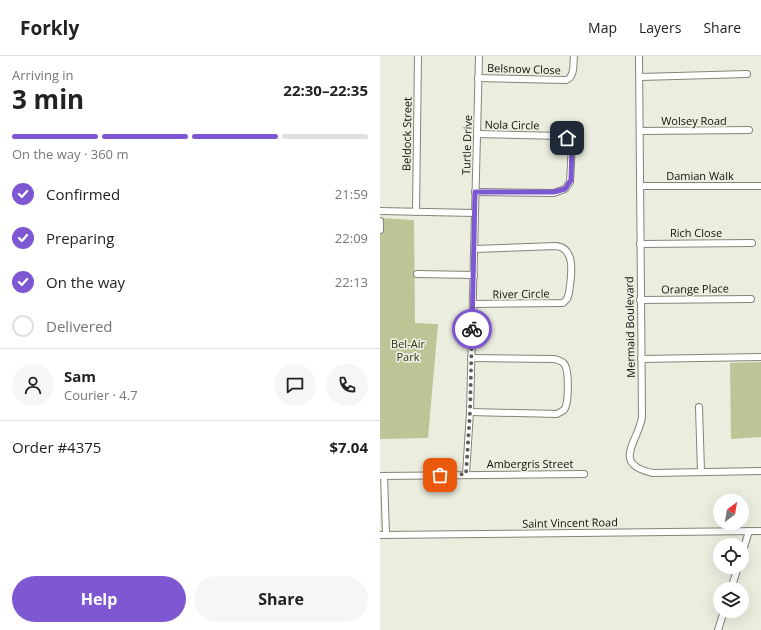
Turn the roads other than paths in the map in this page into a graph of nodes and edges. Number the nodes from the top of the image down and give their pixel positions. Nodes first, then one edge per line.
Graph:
1 (418, 56) edge
2 (479, 56) edge
3 (574, 56) edge
4 (639, 56) edge
5 (747, 74) dead end
6 (640, 77) junction
7 (478, 78) junction
8 (749, 130) dead end
9 (640, 131) junction
10 (477, 134) junction
11 (640, 186) junction
12 (761, 186) edge
13 (475, 192) junction
14 (380, 211) edge
15 (416, 212) junction
16 (475, 213) junction
17 (380, 220) edge
18 (380, 230) edge
19 (752, 243) dead end
20 (640, 244) junction
21 (474, 249) junction
22 (417, 274) dead end
23 (474, 275) junction
24 (751, 298) dead end
25 (640, 300) junction
26 (473, 304) junction
27 (761, 357) edge
28 (470, 358) junction
29 (640, 359) junction
30 (699, 407) dead end
31 (470, 412) junction
32 (761, 471) edge
33 (701, 472) junction
34 (466, 474) junction
35 (584, 474) dead end
36 (382, 476) edge
37 (761, 530) edge
38 (749, 531) junction
39 (383, 534) edge
40 (747, 538) edge
41 (722, 618) edge
42 (718, 630) edge

1 - 15 street, Beldock Street
2 - 7 street, Turtle Drive
3 - 7 street, Belsnow Close
4 - 6 street, Mermaid Boulevard
5 - 6 street
6 - 9 street, Mermaid Boulevard
7 - 10 street, Turtle Drive
8 - 9 street, Wolsey Road
9 - 11 street, Mermaid Boulevard
10 - 13 street, Turtle Drive
10 - 13 street, Nola Circle
11 - 12 street, Damian Walk
11 - 20 street, Mermaid Boulevard
13 - 16 street, Turtle Drive
14 - 15 street
15 - 16 street
16 - 21 street, Turtle Drive
17 - 18 street
19 - 20 street, Rich Close
20 - 25 street, Mermaid Boulevard
21 - 23 street, Turtle Drive
21 - 26 street, River Circle
22 - 23 street
23 - 26 street, Turtle Drive
24 - 25 street, Orange Place
25 - 29 street, Mermaid Boulevard
26 - 28 street, Turtle Drive
27 - 29 street
28 - 31 street, Turtle Drive
28 - 31 street
29 - 33 street, Mermaid Boulevard
30 - 33 street
31 - 34 street, Turtle Drive
32 - 33 street, Mermaid Boulevard
34 - 35 street, Ambergris Street
34 - 36 street, Ambergris Street
36 - 39 street
37 - 38 street, Saint Vincent Road
38 - 39 street, Saint Vincent Road
38 - 40 street
41 - 42 street

